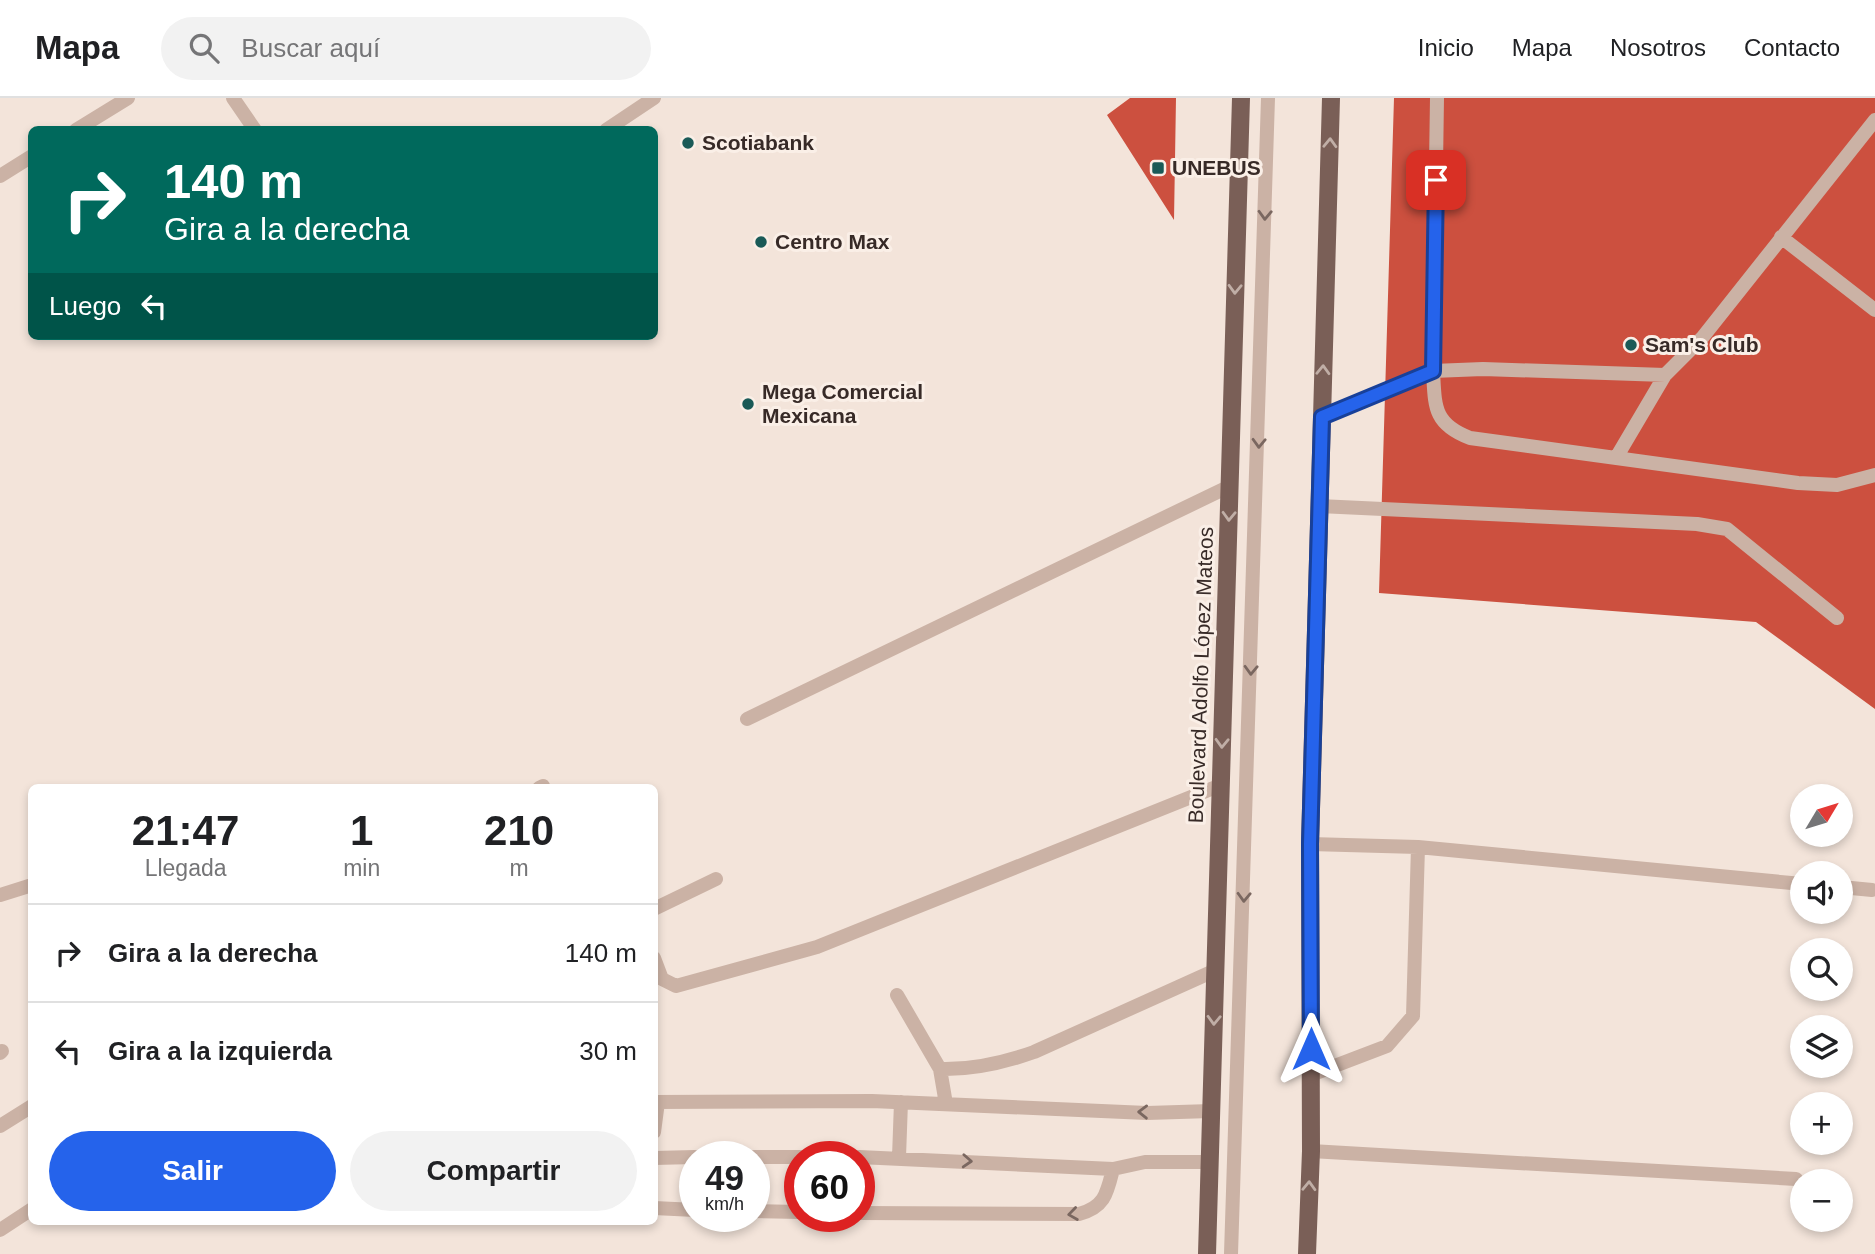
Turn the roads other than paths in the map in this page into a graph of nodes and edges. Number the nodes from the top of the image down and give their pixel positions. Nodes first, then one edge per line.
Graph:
1 (128, 98) edge
2 (233, 98) edge
3 (654, 98) edge
4 (1241, 98) edge
5 (1268, 98) edge
6 (1331, 98) edge
7 (1437, 98) edge
8 (1875, 120) edge
9 (82, 126) edge
10 (252, 126) edge
11 (612, 126) edge
12 (28, 158) edge
13 (0, 176) edge
14 (1780, 237) junction
15 (1875, 310) edge
16 (1433, 371) junction
17 (1665, 375) junction
18 (1322, 417) junction
19 (1616, 458) junction
20 (1875, 475) edge
21 (1230, 486) junction
22 (1319, 506) junction
23 (1837, 618) dead end
24 (747, 719) dead end
25 (1221, 785) junction
26 (1310, 844) junction
27 (1418, 847) junction
28 (716, 879) dead end
29 (1790, 883) edge
30 (28, 886) edge
31 (1853, 888) edge
32 (1872, 890) dead end
33 (0, 895) edge
34 (658, 907) edge
35 (658, 968) edge
36 (1216, 970) junction
37 (897, 995) dead end
38 (940, 1069) junction
39 (1311, 1075) junction
40 (658, 1102) edge
41 (901, 1102) junction
42 (946, 1104) junction
43 (28, 1108) edge
44 (1212, 1111) junction
45 (0, 1126) edge
46 (1311, 1151) junction
47 (658, 1157) edge
48 (679, 1157) edge
49 (875, 1157) edge
50 (899, 1157) junction
51 (1209, 1162) junction
52 (1113, 1169) junction
53 (1790, 1179) edge
54 (658, 1208) edge
55 (679, 1209) edge
56 (28, 1211) edge
57 (875, 1213) edge
58 (17, 1217) junction
59 (0, 1220) edge
60 (0, 1230) edge
61 (1207, 1254) edge
62 (1231, 1254) edge
63 (1307, 1254) edge

1 - 9 lane
2 - 10 lane
3 - 11 lane
4 -> 21 main road, Boulevard Adolfo López Mateos
5 -> 62 lane
18 -> 6 main road
7 - 16 lane
8 - 14 lane
12 - 13 lane
14 - 15 lane
14 - 17 lane
16 - 17 lane
16 - 18 lane
16 - 19 lane
17 - 19 lane
18 - 22 main road
19 - 20 lane
21 - 24 lane
21 -> 25 main road, Boulevard Adolfo López Mateos
22 - 23 lane
22 - 26 main road
25 - 35 lane
25 - 36 main road, Boulevard Adolfo López Mateos
26 - 27 lane
26 - 39 main road
27 - 29 lane
27 - 39 lane
28 - 34 lane
30 - 33 lane
31 - 32 lane
36 - 38 lane
36 -> 44 main road, Boulevard Adolfo López Mateos
37 - 38 lane
38 - 42 lane
39 - 46 main road
40 - 41 lane
41 - 42 lane
41 - 50 lane
44 -> 42 lane
43 - 45 lane
44 - 51 main road, Boulevard Adolfo López Mateos
46 - 53 lane
63 -> 46 main road
47 - 48 lane
49 - 50 lane
50 -> 52 lane
51 - 52 lane
51 - 61 main road, Boulevard Adolfo López Mateos
52 -> 57 lane
54 - 55 lane
56 - 58 lane
58 - 59 lane
58 - 60 lane

